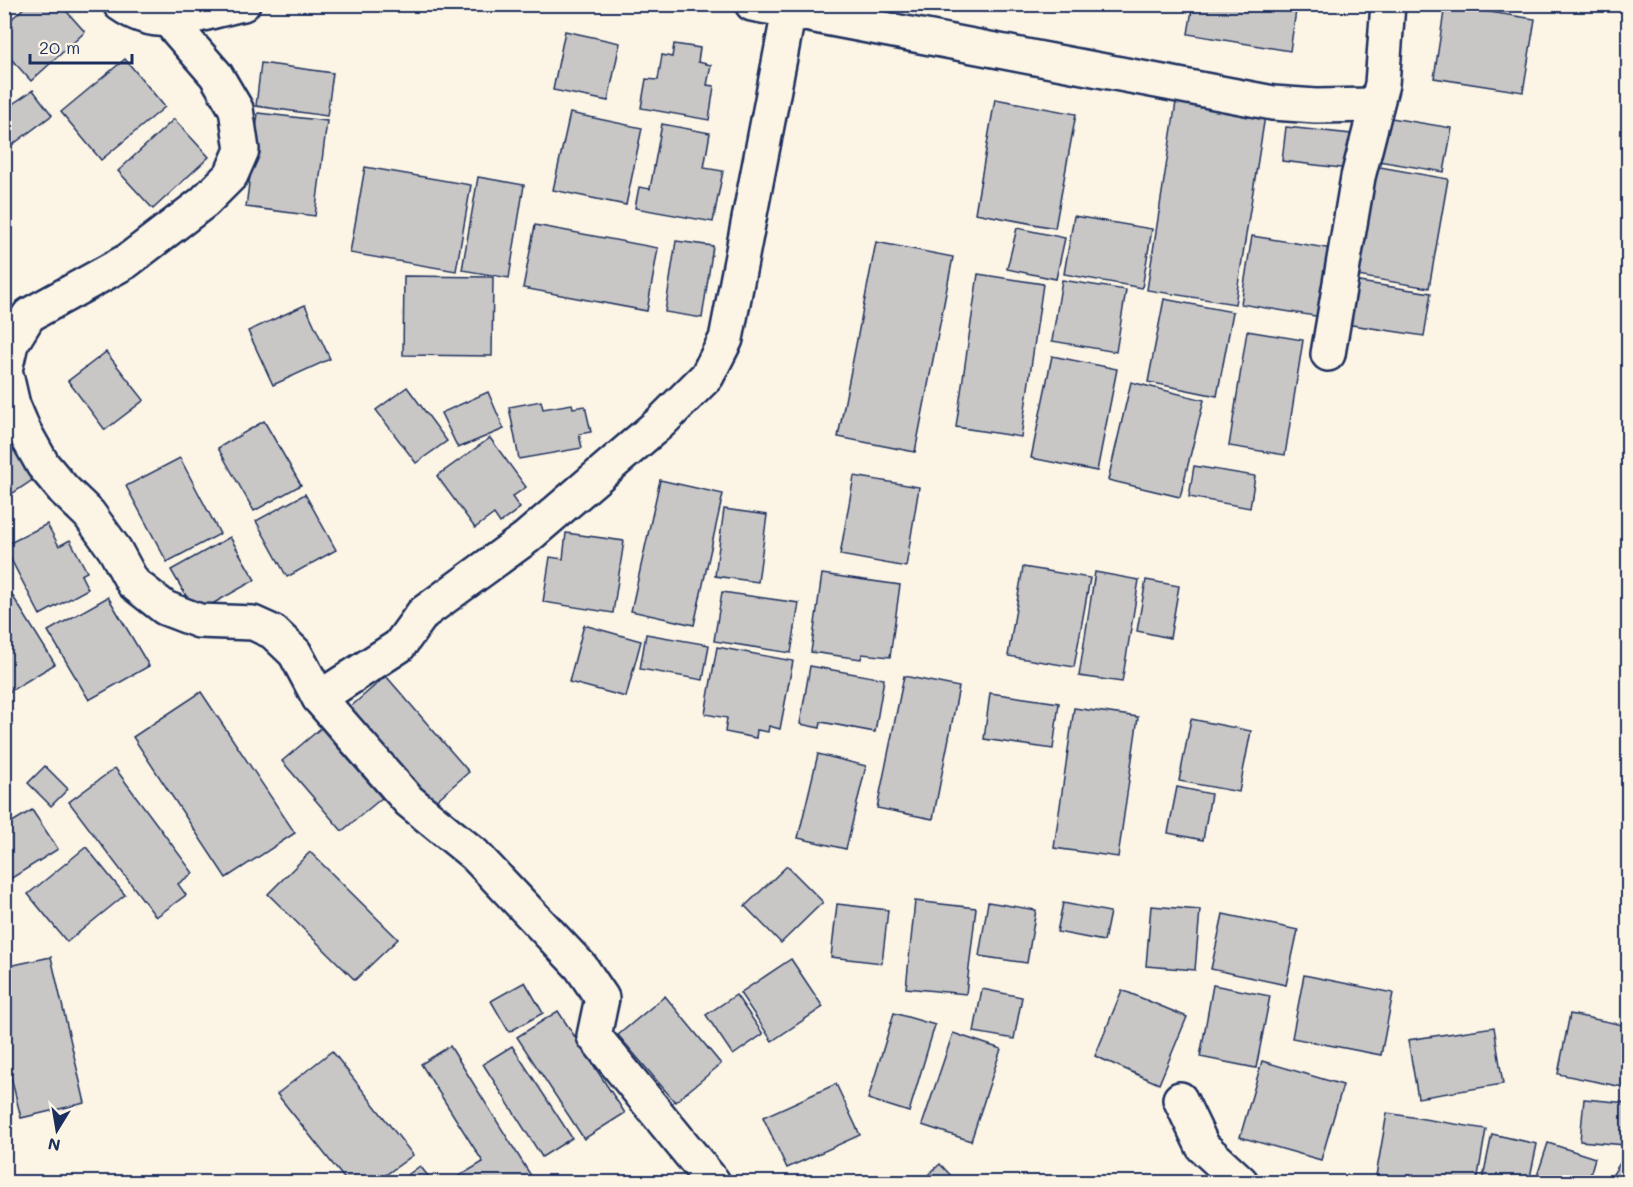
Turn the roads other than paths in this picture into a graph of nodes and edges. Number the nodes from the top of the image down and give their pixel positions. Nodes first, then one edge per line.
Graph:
1 (120, 4) edge
2 (243, 4) edge
3 (752, 4) edge
4 (1388, 4) edge
5 (789, 11) junction
6 (171, 22) junction
7 (1375, 105) junction
8 (1328, 354) dead end
9 (319, 698) junction
10 (1180, 1099) dead end
11 (713, 1182) edge
12 (1241, 1182) edge

1 - 6 street
2 - 6 street
3 - 5 street
4 - 7 street
5 - 7 street
5 - 9 street
6 - 9 street
7 - 8 street
9 - 11 street
10 - 12 street

